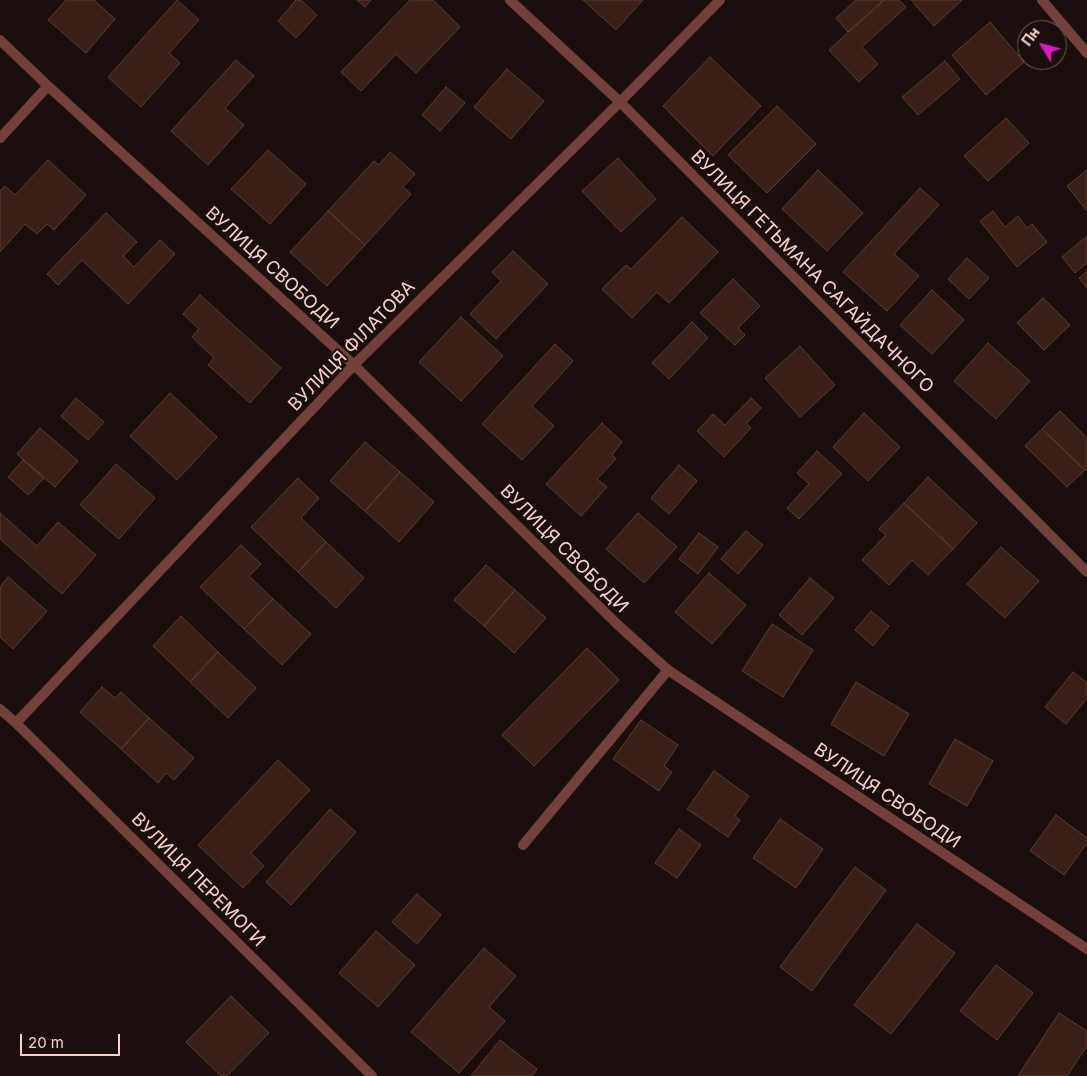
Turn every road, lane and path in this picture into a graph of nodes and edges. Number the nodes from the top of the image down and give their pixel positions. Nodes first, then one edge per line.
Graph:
1 (510, 0) edge
2 (720, 0) edge
3 (1042, 0) edge
4 (0, 40) edge
5 (1087, 53) edge
6 (48, 86) junction
7 (620, 102) junction
8 (0, 138) edge
9 (354, 364) junction
10 (1087, 572) edge
11 (668, 670) junction
12 (0, 709) edge
13 (16, 724) junction
14 (523, 845) dead end
15 (1087, 949) edge
16 (372, 1076) edge

1 - 7 street, ВУЛИЦЯ ГЕТЬМАНА САГАЙДАЧНОГО
2 - 7 street, ВУЛИЦЯ ФІЛАТОВА
3 - 5 street
4 - 6 street, ВУЛИЦЯ СВОБОДИ
6 - 8 street
6 - 9 street, ВУЛИЦЯ СВОБОДИ
7 - 9 street, ВУЛИЦЯ ФІЛАТОВА
7 - 10 street, ВУЛИЦЯ ГЕТЬМАНА САГАЙДАЧНОГО
9 - 11 street, ВУЛИЦЯ СВОБОДИ
9 - 13 street, ВУЛИЦЯ ФІЛАТОВА
11 - 14 street
11 - 15 street, ВУЛИЦЯ СВОБОДИ
12 - 13 street, ВУЛИЦЯ ПЕРЕМОГИ
13 - 16 street, ВУЛИЦЯ ПЕРЕМОГИ

